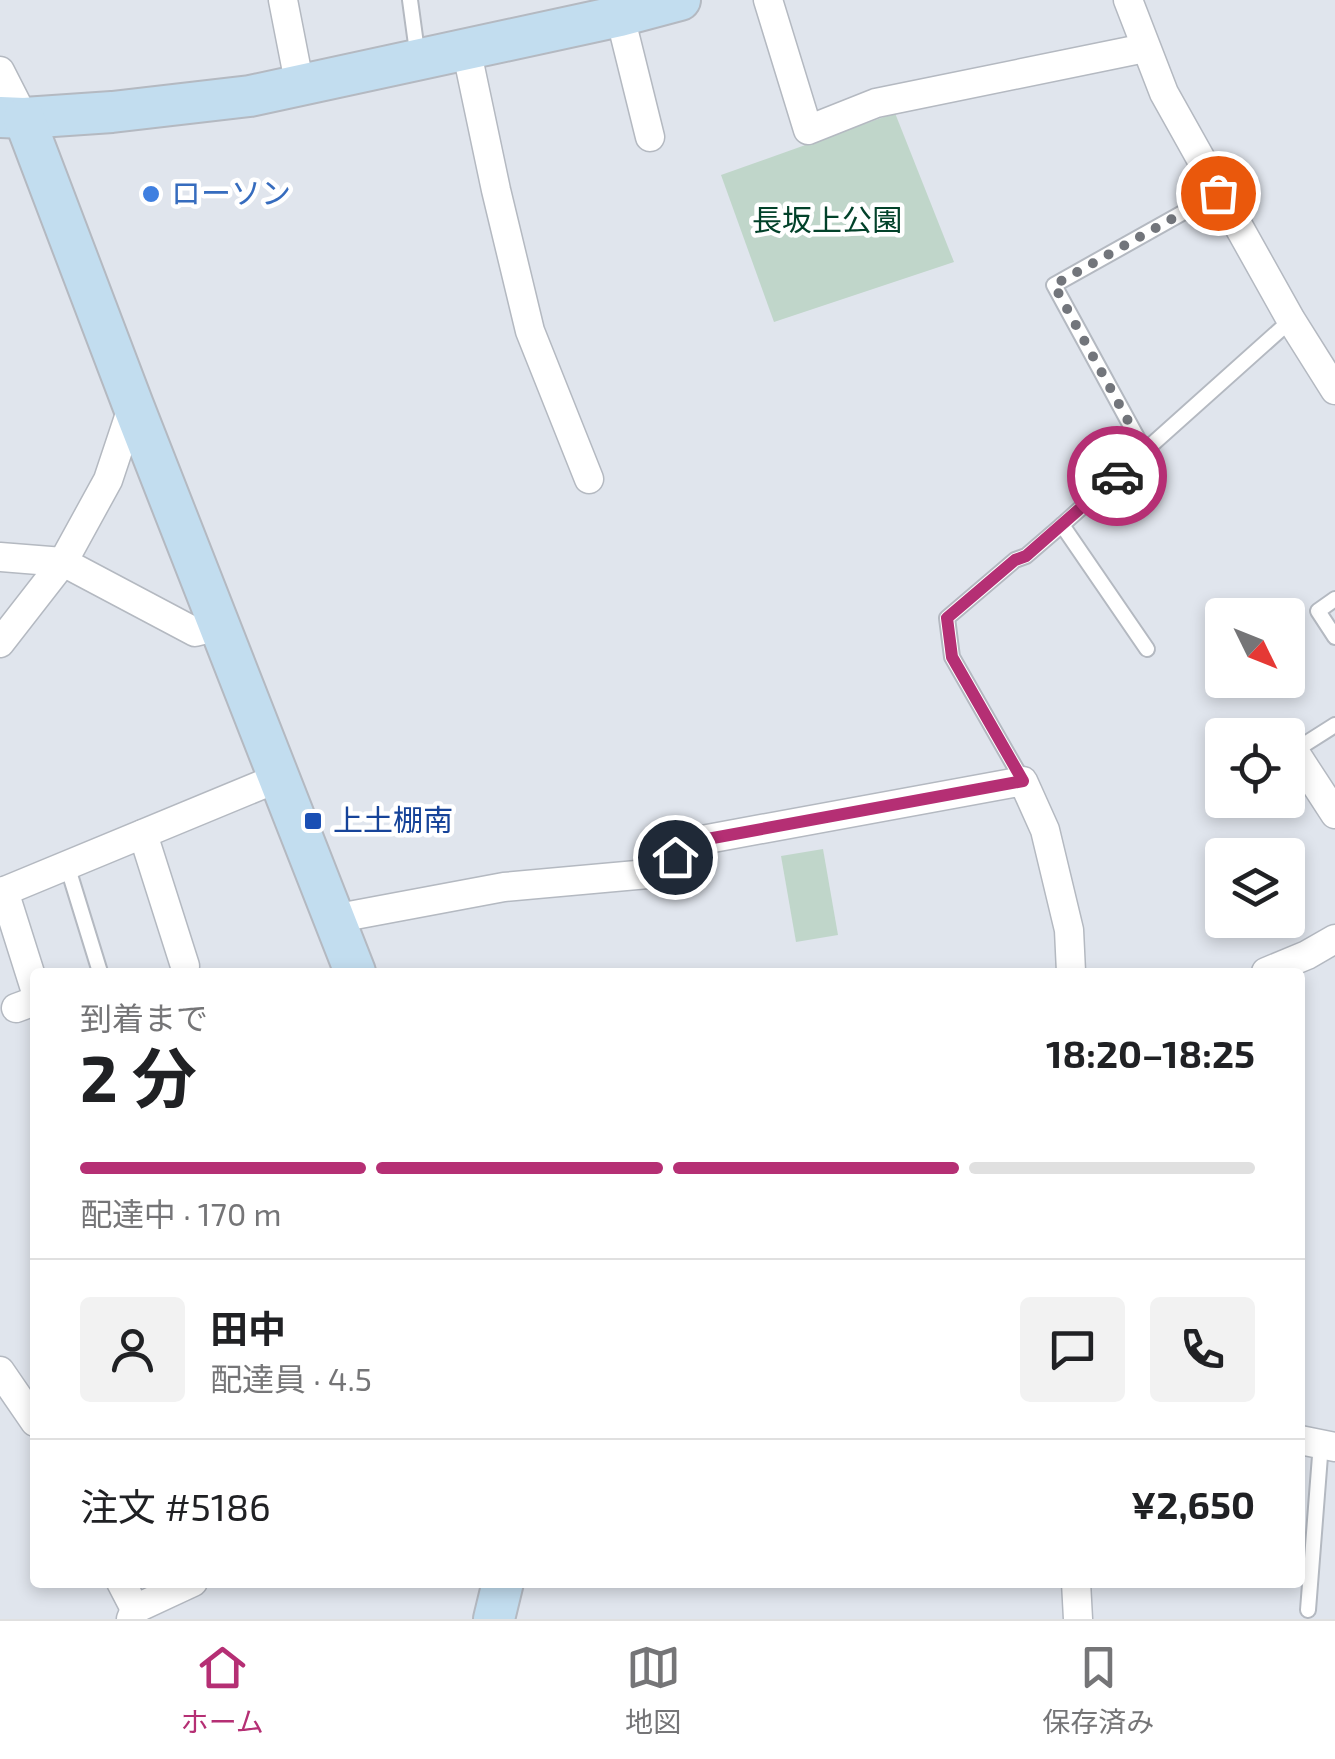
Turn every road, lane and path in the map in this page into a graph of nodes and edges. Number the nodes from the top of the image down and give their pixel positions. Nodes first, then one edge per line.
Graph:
1 (283, 0) edge
2 (410, 0) edge
3 (680, 0) edge
4 (768, 0) edge
5 (1128, 0) edge
6 (620, 16) junction
7 (466, 48) junction
8 (1145, 48) junction
9 (418, 60) junction
10 (0, 71) edge
11 (300, 87) junction
12 (12, 117) edge
13 (650, 137) dead end
14 (1218, 193) junction
15 (1291, 320) junction
16 (1335, 390) edge
17 (133, 405) junction
18 (1144, 450) junction
19 (588, 478) dead end
20 (1062, 525) junction
21 (0, 557) edge
22 (63, 562) junction
23 (1335, 599) edge
24 (219, 626) junction
25 (1335, 637) edge
26 (1, 641) edge
27 (1147, 649) dead end
28 (1335, 725) edge
29 (1305, 744) edge
30 (1305, 768) edge
31 (278, 778) junction
32 (1023, 781) junction
33 (1335, 814) edge
34 (143, 834) junction
35 (66, 865) junction
36 (2, 892) edge
37 (334, 918) junction
38 (1335, 939) edge
39 (185, 966) dead end
40 (99, 968) edge
41 (353, 968) edge
42 (1071, 968) edge
43 (1276, 968) edge
44 (29, 999) edge
45 (1, 1378) edge
46 (30, 1416) edge
47 (1319, 1443) edge
48 (123, 1588) edge
49 (182, 1588) edge
50 (502, 1588) edge
51 (1076, 1588) edge
52 (1308, 1610) dead end
53 (134, 1614) edge
54 (494, 1619) edge
55 (1078, 1619) edge

1 - 11 street
2 - 9 lane
3 - 6 street
4 - 8 street
5 - 8 street
6 - 7 street
6 - 13 street
7 - 9 street
7 - 19 street
8 - 14 street
9 - 11 street
10 - 12 street
11 - 12 street
12 - 17 street
14 - 15 street
14 - 18 lane
15 - 16 street
15 - 18 lane
17 - 22 street
17 - 24 street
18 - 20 lane
20 - 27 lane
20 - 32 lane
21 - 22 street
22 - 24 street
22 - 26 street
23 - 25 lane
24 - 31 street
28 - 29 lane
30 - 33 street
31 - 34 street
31 - 37 street
32 - 37 street
32 - 42 street
34 - 35 street
34 - 39 street
35 - 36 street
35 - 40 lane
36 - 44 street
37 - 41 street
38 - 43 street
45 - 46 street
47 - 52 lane
48 - 53 street
49 - 53 street
50 - 54 street
51 - 55 street

